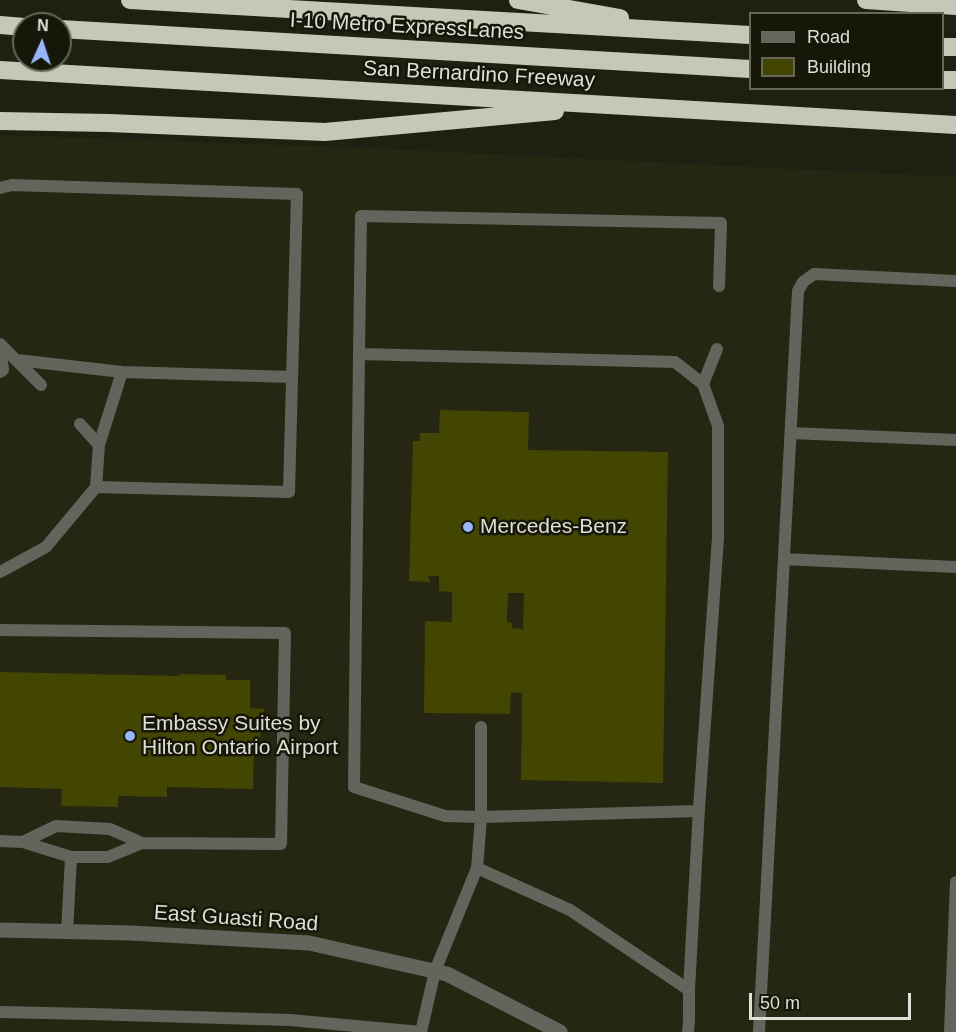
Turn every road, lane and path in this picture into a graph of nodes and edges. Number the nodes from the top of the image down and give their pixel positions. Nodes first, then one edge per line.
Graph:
1 (130, 0) edge
2 (518, 0) edge
3 (866, 0) edge
4 (956, 6) edge
5 (72, 30) edge
6 (705, 32) junction
7 (749, 35) edge
8 (749, 69) edge
9 (0, 70) edge
10 (616, 105) junction
11 (0, 121) edge
12 (956, 126) edge
13 (0, 189) edge
14 (956, 281) edge
15 (719, 286) dead end
16 (717, 349) dead end
17 (2, 350) edge
18 (359, 354) junction
19 (17, 360) junction
20 (0, 372) edge
21 (122, 372) junction
22 (292, 377) junction
23 (703, 384) junction
24 (41, 385) dead end
25 (80, 424) dead end
26 (791, 433) junction
27 (956, 440) edge
28 (99, 445) junction
29 (96, 487) junction
30 (784, 559) junction
31 (956, 567) edge
32 (0, 572) edge
33 (0, 630) edge
34 (481, 728) dead end
35 (699, 811) junction
36 (481, 817) junction
37 (0, 841) edge
38 (23, 842) junction
39 (142, 843) junction
40 (71, 857) junction
41 (477, 868) junction
42 (956, 882) edge
43 (0, 930) edge
44 (67, 932) junction
45 (435, 971) junction
46 (689, 990) junction
47 (0, 1012) edge
48 (421, 1032) edge
49 (560, 1032) edge
50 (688, 1032) edge
51 (759, 1032) edge
52 (950, 1032) edge

1 - 6 highway, I-10 Metro ExpressLanes
2 - 6 highway
3 - 4 highway
5 - 8 highway, I-10 Metro ExpressLanes
6 - 7 highway, I-10 Metro ExpressLanes
9 - 10 highway, San Bernardino Freeway
10 - 11 highway
10 - 12 highway, San Bernardino Freeway
13 - 22 lane
14 - 26 lane
15 - 18 lane
16 - 23 lane
17 - 19 lane
17 - 20 lane
18 - 23 lane
18 - 36 lane
19 - 21 lane
19 - 24 lane
21 - 22 lane
21 - 28 lane
22 - 29 lane
23 - 35 lane
25 - 28 lane
26 - 27 lane
26 - 30 lane
28 - 29 lane
29 - 32 lane
30 - 31 lane
30 - 51 lane
33 - 39 lane
34 - 36 lane
35 - 36 lane
35 - 46 lane
36 - 41 lane
37 - 38 lane
38 - 39 lane
38 - 40 lane
39 - 40 lane
40 - 44 lane
41 - 45 lane
41 - 46 lane
42 - 52 lane
43 - 44 street, East Guasti Road
44 - 45 street, East Guasti Road
45 - 48 lane
45 - 49 street, East Guasti Road
46 - 50 lane
47 - 48 lane

